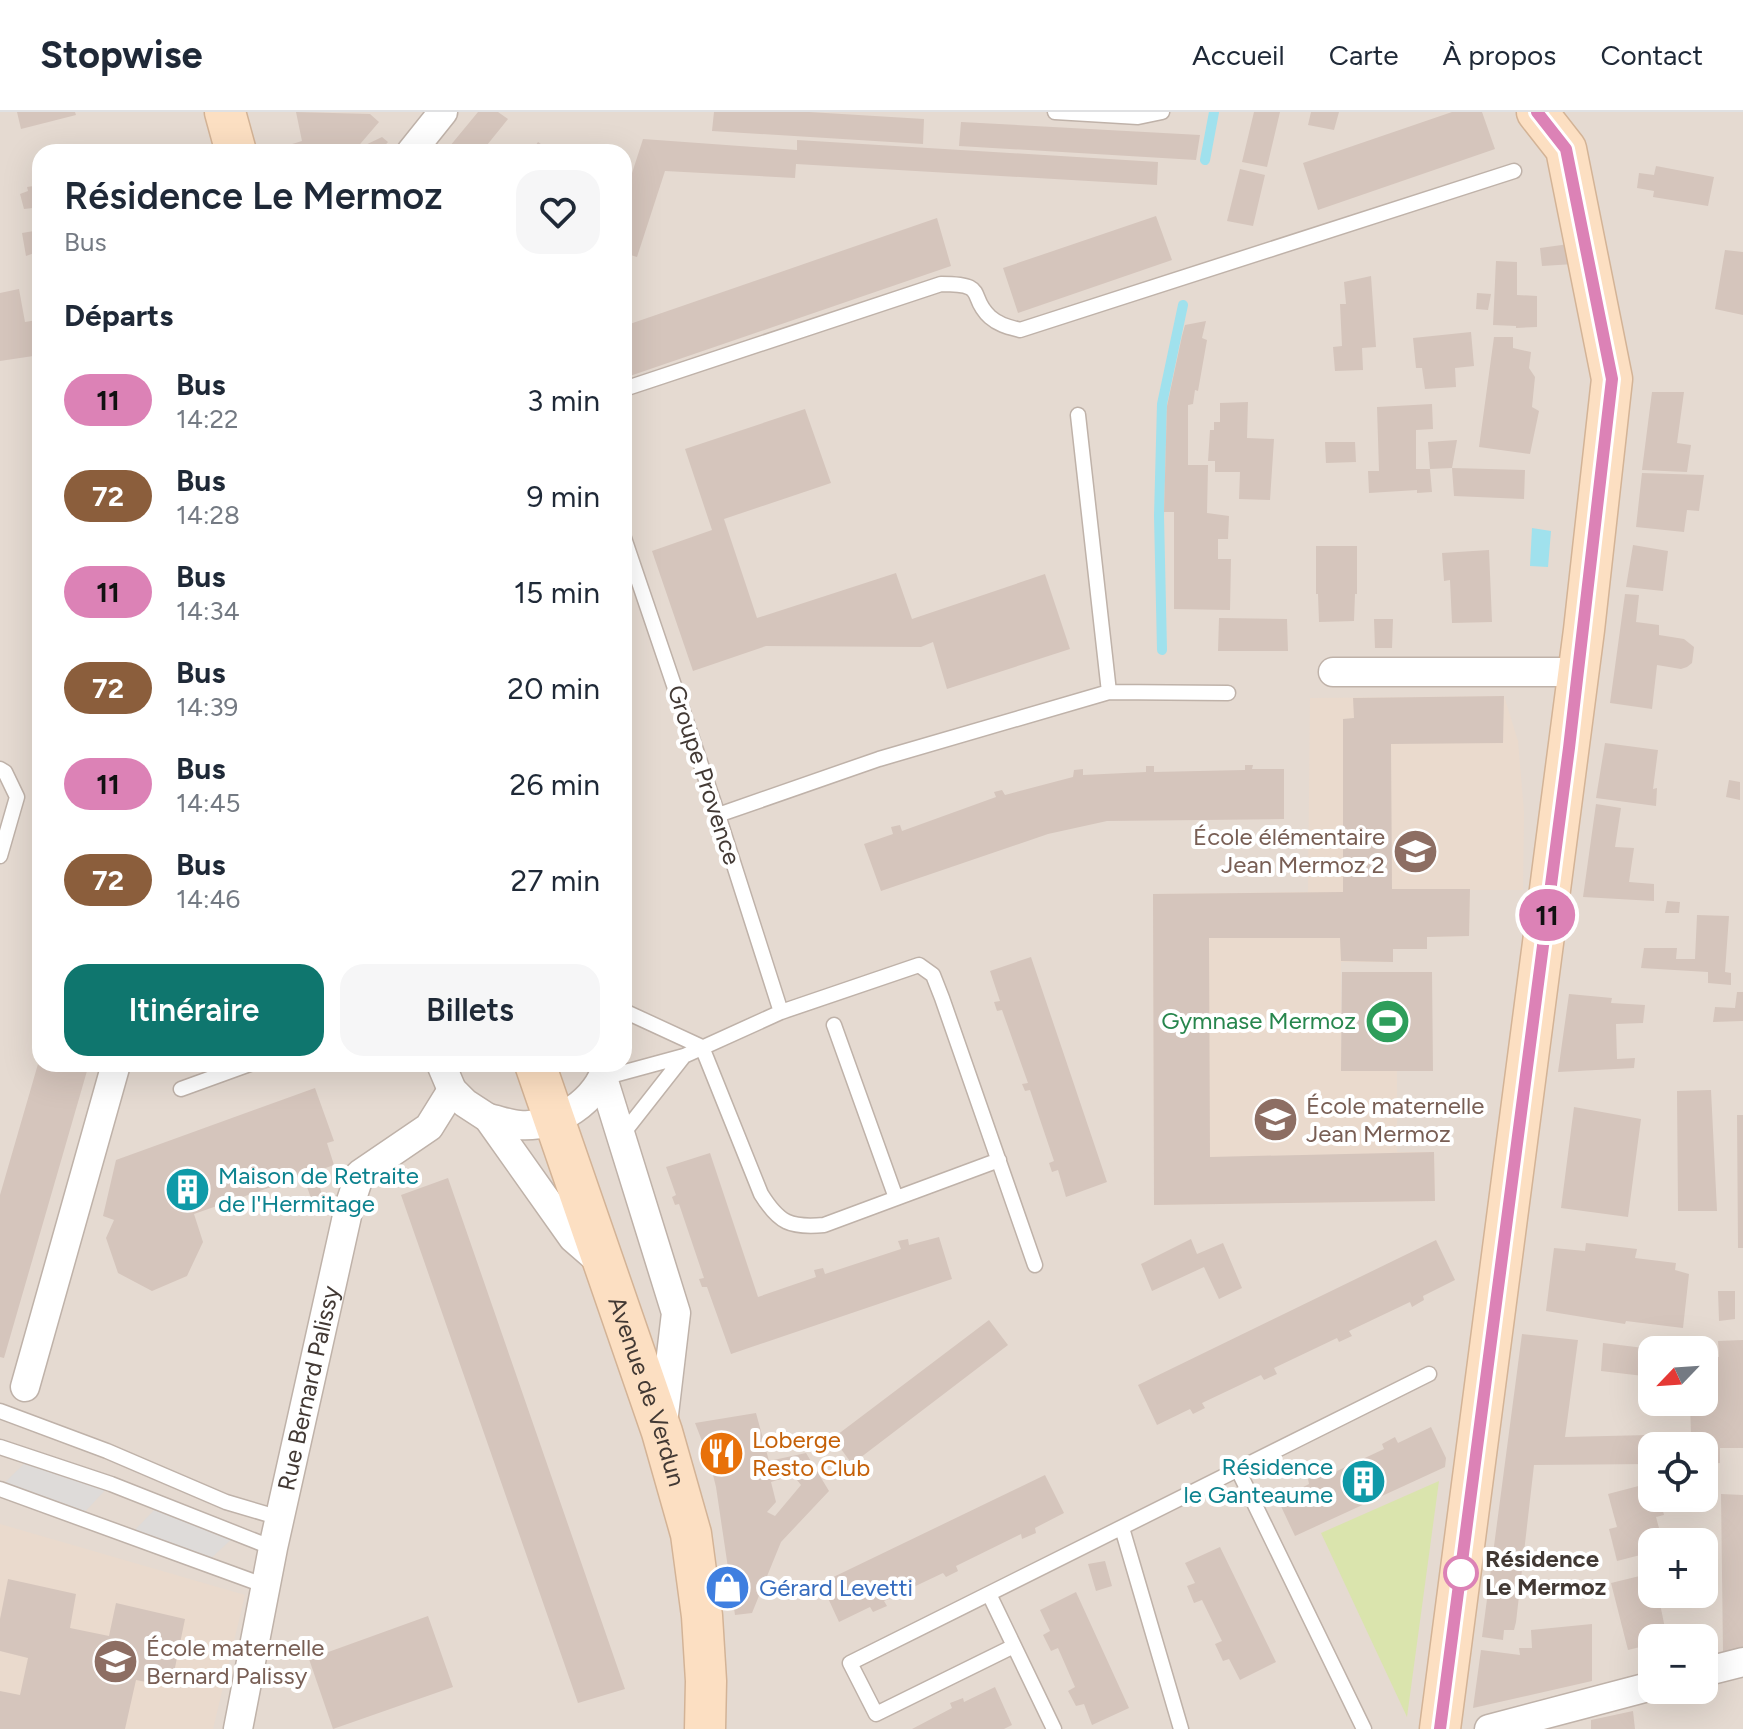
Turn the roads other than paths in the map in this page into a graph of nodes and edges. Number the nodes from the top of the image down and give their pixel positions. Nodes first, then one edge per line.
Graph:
1 (225, 112) edge
2 (443, 112) edge
3 (1055, 112) edge
4 (1162, 112) edge
5 (1537, 112) edge
6 (234, 144) edge
7 (417, 144) edge
8 (1514, 171) dead end
9 (632, 386) edge
10 (1078, 415) dead end
11 (632, 562) edge
12 (1333, 672) dead end
13 (1577, 672) junction
14 (1109, 692) junction
15 (1228, 693) dead end
16 (0, 769) edge
17 (718, 815) junction
18 (0, 856) edge
19 (781, 1012) junction
20 (632, 1015) edge
21 (834, 1025) dead end
22 (702, 1047) junction
23 (684, 1056) junction
24 (632, 1066) edge
25 (114, 1072) edge
26 (228, 1072) edge
27 (538, 1072) edge
28 (604, 1072) edge
29 (605, 1072) edge
30 (446, 1077) edge
31 (181, 1089) dead end
32 (488, 1118) junction
33 (556, 1120) junction
34 (622, 1135) junction
35 (999, 1160) junction
36 (896, 1198) junction
37 (1035, 1265) dead end
38 (606, 1267) junction
39 (1429, 1374) dead end
40 (25, 1387) joint
41 (0, 1411) edge
42 (15, 1415) junction
43 (662, 1432) junction
44 (0, 1447) edge
45 (1238, 1470) junction
46 (0, 1489) edge
47 (280, 1518) junction
48 (1122, 1528) junction
49 (273, 1548) junction
50 (266, 1586) junction
51 (989, 1594) junction
52 (1014, 1646) junction
53 (1743, 1662) edge
54 (1718, 1668) edge
55 (1638, 1690) edge
56 (238, 1729) edge
57 (705, 1729) edge
58 (1054, 1729) edge
59 (1181, 1729) edge
60 (1364, 1729) edge
61 (1440, 1729) edge
62 (1489, 1729) edge

1 - 6 main road
2 - 7 street
3 - 4 lane
5 - 13 main road
8 - 9 lane
10 - 14 lane
11 - 17 lane, Groupe Provence
12 - 13 street
13 - 61 main road
14 - 15 lane
14 - 17 lane
16 - 18 lane
17 - 19 lane, Groupe Provence
19 - 22 lane
19 - 35 lane
20 - 22 lane
21 - 36 lane
22 - 23 lane
22 - 36 lane
23 - 24 lane
23 - 34 lane
25 - 40 street
26 - 31 lane
27 - 33 main road, Avenue de Verdun
28 - 33 street
29 - 34 street
30 - 32 street, Rue Bernard Palissy
30 - 47 street, Rue Bernard Palissy
32 - 33 street
32 - 38 street, Rue Bernard Palissy
33 - 38 main road, Avenue de Verdun
34 - 43 street
35 - 36 lane
35 - 37 lane
38 - 43 main road, Avenue de Verdun
39 - 45 lane
40 - 42 lane
41 - 42 lane
42 - 47 lane
43 - 57 main road, Avenue de Verdun
44 - 49 lane
45 - 48 lane
45 - 60 lane
46 - 50 lane
47 - 49 street, Rue Bernard Palissy
48 - 51 lane
48 - 59 lane
49 - 50 street, Rue Bernard Palissy
50 - 56 street, Rue Bernard Palissy
51 - 52 lane
51 - 52 lane
52 - 58 lane
53 - 54 street
55 - 62 street

